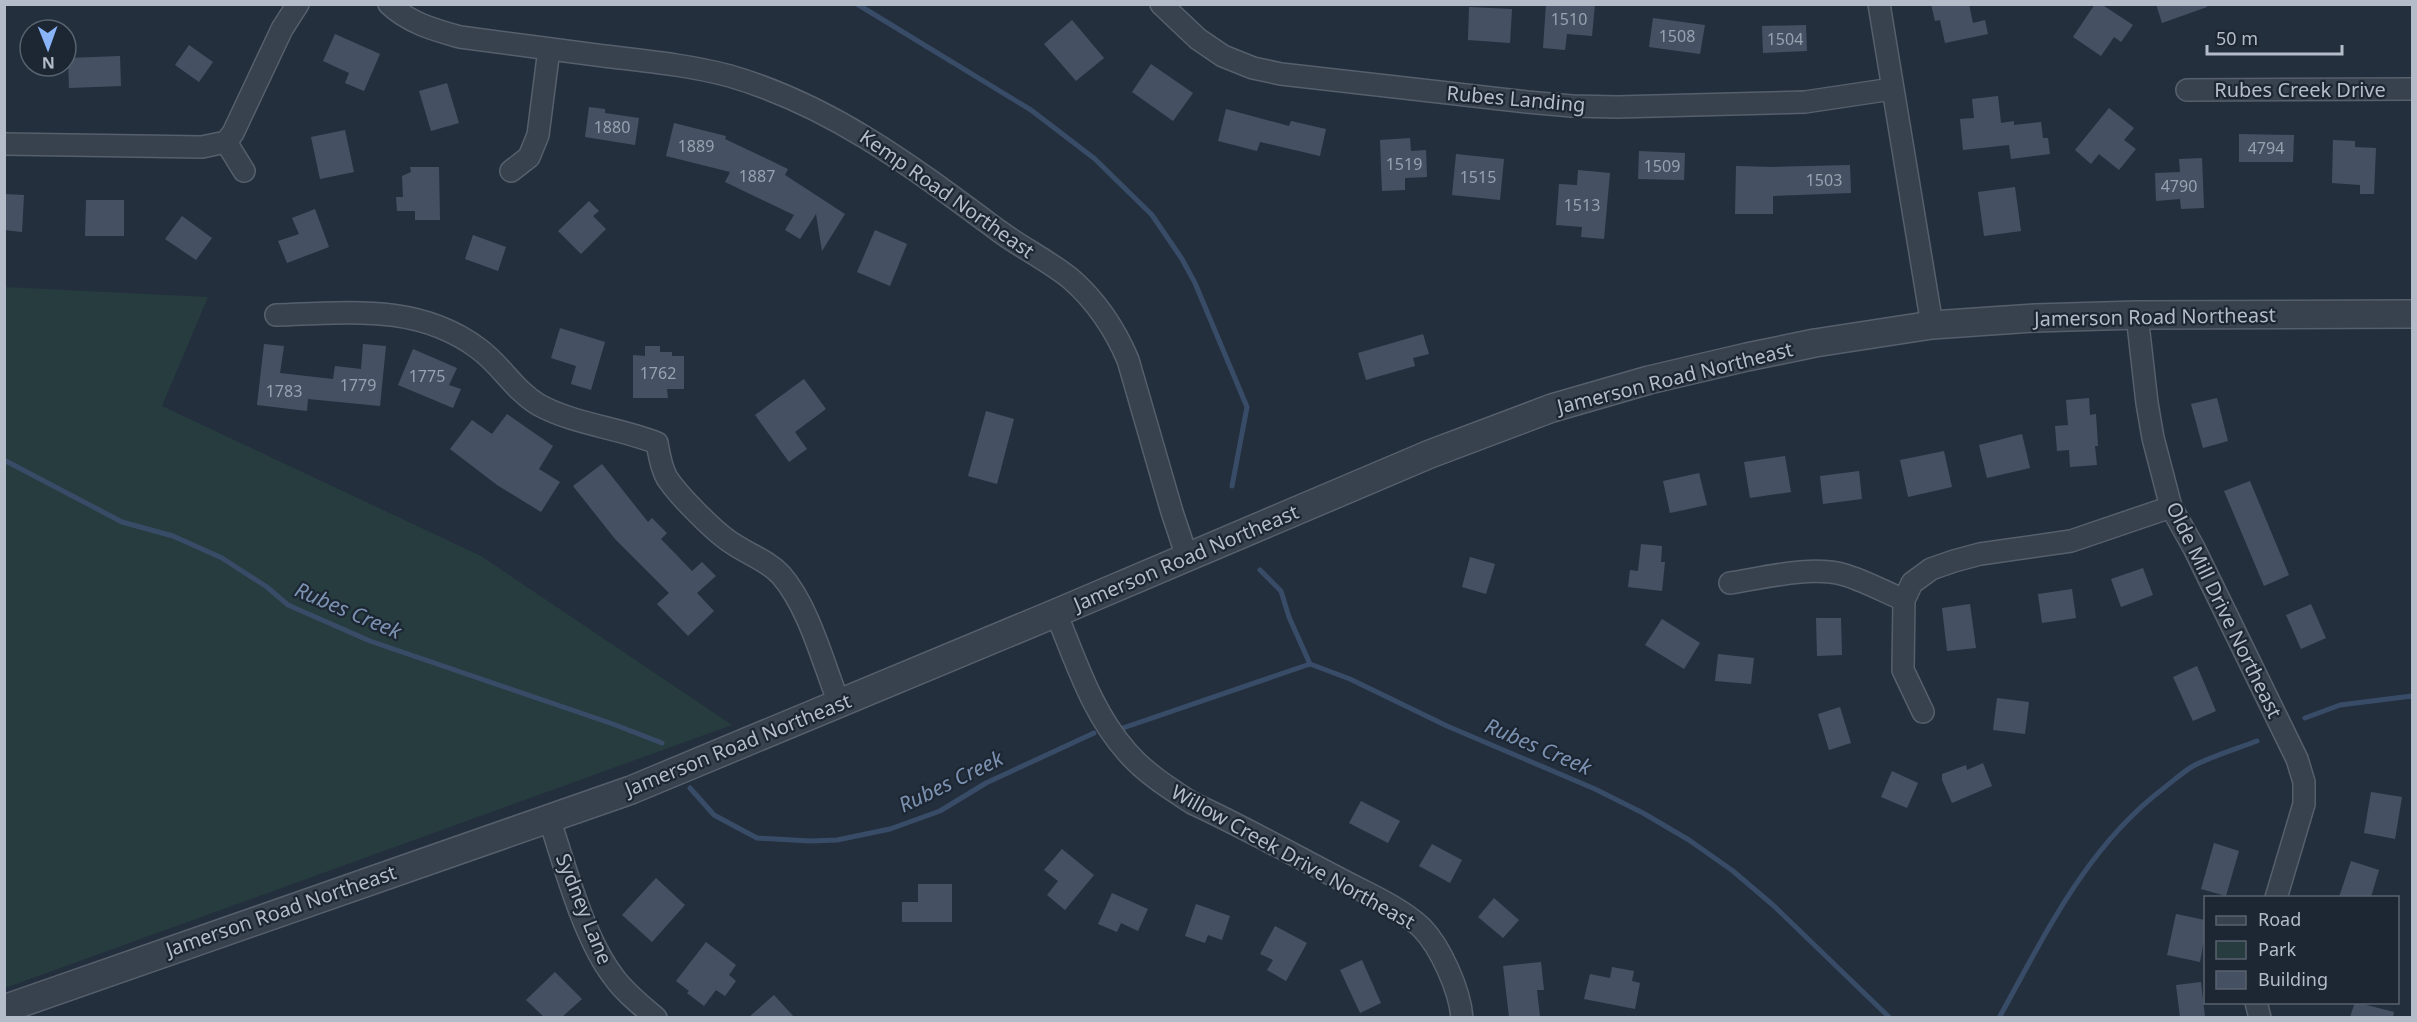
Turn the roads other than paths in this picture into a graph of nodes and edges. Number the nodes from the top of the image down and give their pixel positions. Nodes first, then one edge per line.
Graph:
1 (298, 4) edge
2 (389, 4) edge
3 (1161, 4) edge
4 (1879, 4) edge
5 (549, 49) junction
6 (1892, 89) junction
7 (2187, 90) dead end
8 (2412, 90) edge
9 (226, 142) junction
10 (4, 144) edge
11 (244, 171) dead end
12 (511, 171) dead end
13 (2412, 314) edge
14 (276, 315) dead end
15 (2137, 315) junction
16 (1932, 325) junction
17 (2171, 507) junction
18 (1187, 557) junction
19 (1730, 583) dead end
20 (1904, 600) junction
21 (1056, 613) junction
22 (839, 703) junction
23 (1923, 712) dead end
24 (549, 818) junction
25 (2276, 896) edge
26 (4, 1009) edge
27 (656, 1017) edge
28 (1462, 1017) edge

1 - 9 street
2 - 5 street, Kemp Road Northeast
3 - 6 street, Rubes Landing
4 - 6 street
5 - 12 street
5 - 18 street, Kemp Road Northeast
6 - 16 street
7 - 8 street, Rubes Creek Drive
9 - 10 street
9 - 11 street
13 - 15 street, Jamerson Road Northeast
14 - 22 street
15 - 16 street, Jamerson Road Northeast
15 - 17 street, Olde Mill Drive Northeast
16 - 18 street, Jamerson Road Northeast
17 - 20 street
17 - 25 street, Olde Mill Drive Northeast
18 - 21 street, Jamerson Road Northeast
19 - 20 street
20 - 23 street
21 - 22 street, Jamerson Road Northeast
21 - 28 street, Willow Creek Drive Northeast
22 - 24 street, Jamerson Road Northeast
24 - 26 street, Jamerson Road Northeast
24 - 27 street, Sydney Lane

